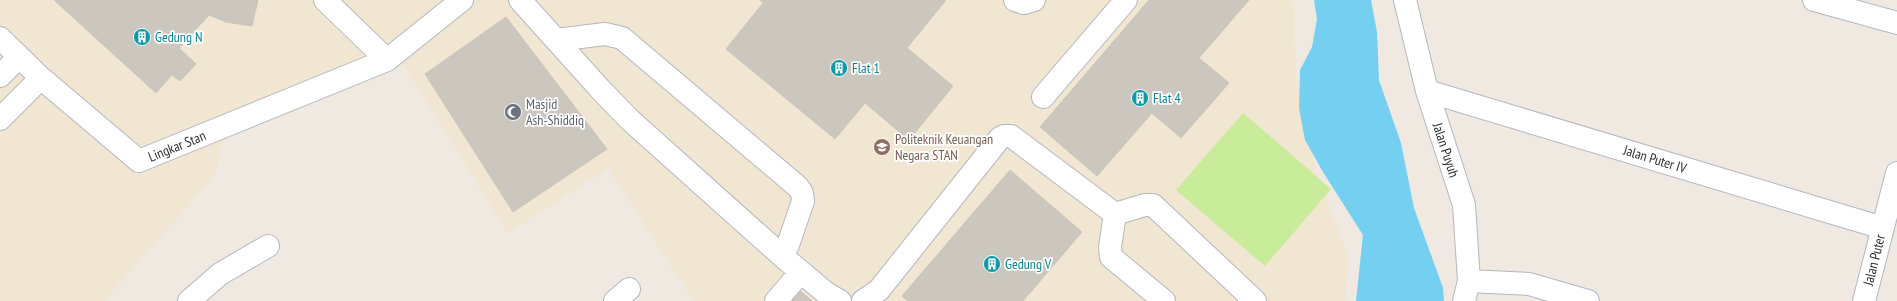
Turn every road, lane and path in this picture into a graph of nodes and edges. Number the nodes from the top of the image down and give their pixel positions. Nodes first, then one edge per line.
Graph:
1 (325, 0) edge
2 (462, 0) edge
3 (520, 0) edge
4 (1016, 0) edge
5 (1034, 0) edge
6 (1126, 0) edge
7 (1405, 0) edge
8 (1814, 0) edge
9 (1897, 23) edge
10 (0, 38) edge
11 (556, 40) junction
12 (20, 57) junction
13 (387, 60) junction
14 (0, 76) edge
15 (41, 78) junction
16 (1427, 91) junction
17 (1042, 97) dead end
18 (0, 119) edge
19 (1897, 173) edge
20 (1115, 214) junction
21 (1883, 228) junction
22 (268, 246) dead end
23 (782, 256) junction
24 (801, 272) junction
25 (1467, 291) edge
26 (189, 301) edge
27 (776, 301) edge
28 (840, 301) edge
29 (863, 301) edge
30 (1164, 301) edge
31 (1255, 301) edge
32 (1588, 301) edge
33 (1864, 301) edge

1 - 13 street
2 - 13 street, Lingkar Stan
3 - 11 street
4 - 5 street
6 - 17 street
7 - 16 street, Jalan Puyuh
8 - 9 street
10 - 12 street, Lingkar Stan
11 - 23 street
11 - 23 street
12 - 14 street
12 - 15 street, Lingkar Stan
13 - 15 street, Lingkar Stan
15 - 18 street
16 - 21 street, Jalan Puter IV
16 - 25 street, Jalan Puyuh
19 - 21 street, Jalan Puter
20 - 29 street
20 - 30 street
20 - 31 street
21 - 33 street, Jalan Puter
22 - 26 street
23 - 24 street
24 - 27 street
24 - 28 street
25 - 32 street

